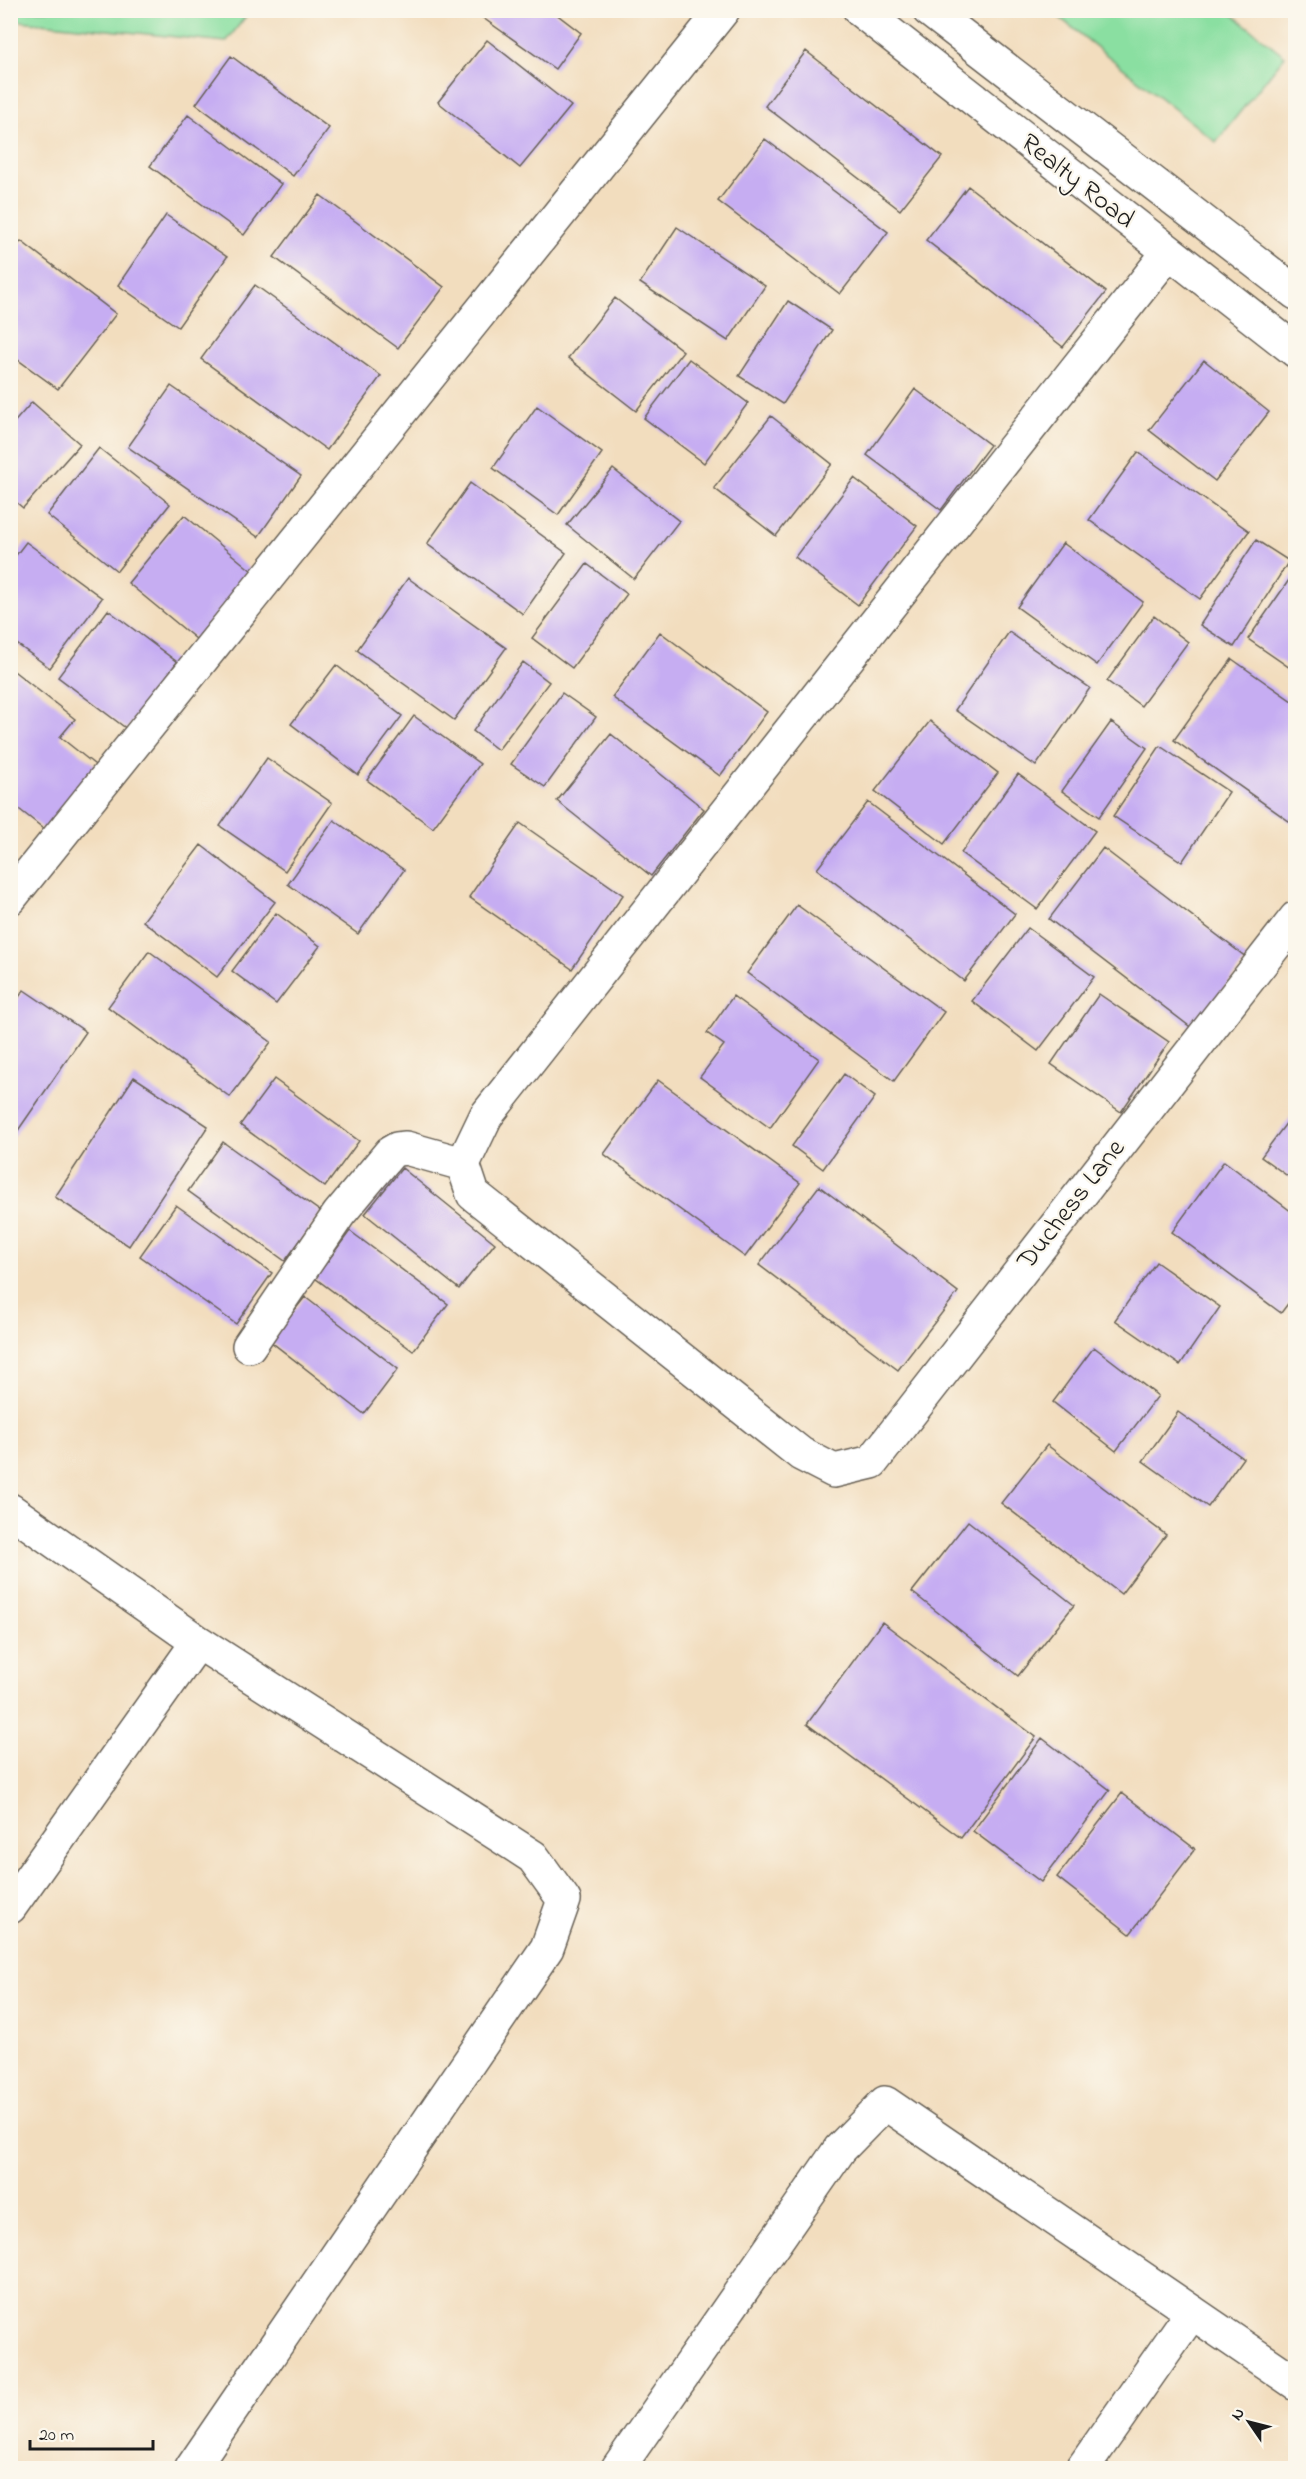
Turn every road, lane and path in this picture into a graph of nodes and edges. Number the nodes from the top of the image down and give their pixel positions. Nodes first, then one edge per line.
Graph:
1 (723, 10) edge
2 (860, 10) edge
3 (929, 10) edge
4 (1168, 253) junction
5 (1296, 293) edge
6 (1296, 351) edge
7 (10, 898) edge
8 (1296, 918) edge
9 (463, 1164) junction
10 (249, 1346) dead end
11 (10, 1510) edge
12 (198, 1642) junction
13 (10, 1907) edge
14 (1192, 2312) junction
15 (1296, 2383) edge
16 (192, 2469) edge
17 (618, 2469) edge
18 (1083, 2469) edge

1 - 7 street
2 - 4 street, Realty Road
3 - 5 street, Realty Road
4 - 6 street, Realty Road
4 - 9 street
8 - 9 street, Duchess Lane
9 - 10 street
11 - 12 street
12 - 13 street
12 - 16 street
14 - 15 street
14 - 17 street
14 - 18 street

